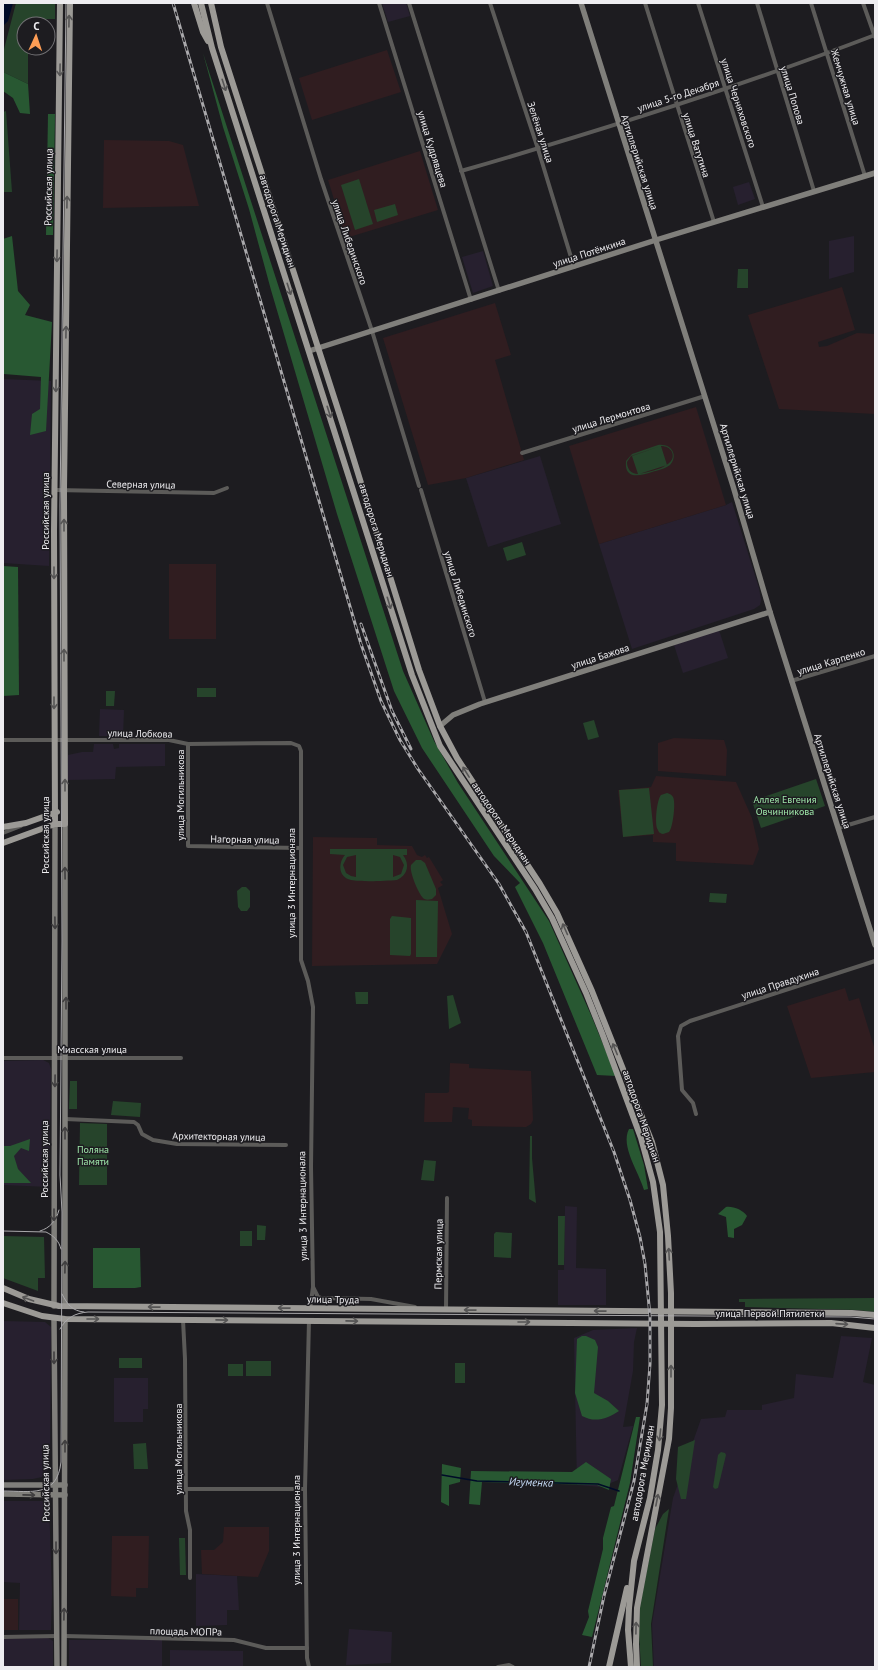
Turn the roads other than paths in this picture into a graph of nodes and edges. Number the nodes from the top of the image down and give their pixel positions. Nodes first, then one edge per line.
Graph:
1 (60, 3) edge
2 (70, 3) edge
3 (194, 3) edge
4 (201, 3) edge
5 (210, 3) edge
6 (267, 3) edge
7 (379, 3) edge
8 (409, 3) edge
9 (490, 3) edge
10 (581, 3) edge
11 (645, 3) edge
12 (698, 3) edge
13 (757, 3) edge
14 (811, 3) edge
15 (863, 3) edge
16 (875, 36) edge
17 (212, 48) junction
18 (827, 54) junction
19 (778, 71) junction
20 (726, 88) junction
21 (676, 104) junction
22 (619, 123) junction
23 (538, 148) junction
24 (461, 171) junction
25 (875, 173) edge
26 (865, 176) junction
27 (814, 191) junction
28 (763, 207) junction
29 (714, 222) junction
30 (58, 232) junction
31 (67, 232) junction
32 (656, 240) junction
33 (574, 267) junction
34 (500, 291) junction
35 (471, 300) junction
36 (372, 331) junction
37 (318, 348) junction
38 (309, 351) junction
39 (705, 396) junction
40 (522, 453) dead end
41 (227, 488) dead end
42 (55, 490) junction
43 (64, 490) junction
44 (54, 538) junction
45 (64, 538) junction
46 (770, 612) junction
47 (875, 656) edge
48 (791, 681) junction
49 (486, 702) junction
50 (440, 726) junction
51 (3, 740) edge
52 (54, 740) junction
53 (64, 740) junction
54 (188, 744) junction
55 (299, 746) joint
56 (65, 810) junction
57 (55, 813) junction
58 (875, 817) edge
59 (26, 823) junction
60 (55, 824) junction
61 (65, 824) junction
62 (3, 827) edge
63 (838, 828) junction
64 (3, 833) edge
65 (4, 842) edge
66 (188, 846) joint
67 (301, 848) junction
68 (56, 941) junction
69 (66, 941) junction
70 (875, 945) edge
71 (875, 961) edge
72 (55, 1057) junction
73 (66, 1057) junction
74 (3, 1058) edge
75 (181, 1058) dead end
76 (696, 1114) dead end
77 (65, 1120) junction
78 (286, 1145) dead end
79 (447, 1198) dead end
80 (313, 1287) junction
81 (3, 1288) edge
82 (3, 1303) edge
83 (54, 1306) junction
84 (65, 1306) junction
85 (183, 1307) junction
86 (310, 1308) junction
87 (432, 1310) junction
88 (446, 1310) junction
89 (666, 1312) joint
90 (875, 1315) edge
91 (54, 1318) junction
92 (65, 1319) junction
93 (184, 1320) junction
94 (309, 1320) junction
95 (875, 1328) edge
96 (3, 1485) edge
97 (55, 1485) junction
98 (65, 1485) junction
99 (186, 1489) junction
100 (305, 1489) junction
101 (3, 1494) edge
102 (56, 1495) junction
103 (65, 1495) junction
104 (634, 1561) junction
105 (190, 1578) dead end
106 (57, 1636) junction
107 (64, 1636) junction
108 (3, 1637) edge
109 (307, 1648) junction
110 (513, 1666) edge
111 (57, 1667) edge
112 (64, 1667) edge
113 (309, 1667) edge
114 (498, 1667) edge
115 (609, 1667) edge
116 (631, 1667) edge
117 (637, 1667) edge

1 -> 30 main road, Российская улица
31 -> 2 main road, Российская улица
3 - 17 main road
4 - 17 main road, автодорога Меридиан
5 - 37 main road, автодорога Меридиан
6 - 36 street, улица Либединского
7 - 35 street, улица Кудрявцева
8 - 24 street, улица Кудрявцева
9 - 23 street, Зелёная улица
10 - 22 street, Артиллерийская улица
11 - 21 street, улица Ватутина
12 - 20 street, улица Черняховского
13 - 19 street, улица Попова
14 - 18 street, Жемчужная улица
15 - 16 street
16 - 18 street, улица 5-го Декабря
17 -> 38 main road, автодорога Меридиан
18 - 19 street, улица 5-го Декабря
18 - 26 street, Жемчужная улица
19 - 20 street, улица 5-го Декабря
19 - 27 street, улица Попова
20 - 21 street, улица 5-го Декабря
20 - 28 street, улица Черняховского
21 - 22 street, улица 5-го Декабря
21 - 29 street, улица Ватутина
22 - 23 street, улица 5-го Декабря
22 - 32 street, Артиллерийская улица
23 - 24 street, улица 5-го Декабря
23 - 33 street, Зелёная улица
24 - 34 street, улица Кудрявцева
25 - 26 street, улица Потёмкина
26 - 27 street, улица Потёмкина
27 - 28 street, улица Потёмкина
28 - 29 street, улица Потёмкина
29 - 32 street, улица Потёмкина
30 - 31 main road
30 -> 42 main road, Российская улица
43 -> 31 main road, Российская улица
32 - 33 street, улица Потёмкина
32 - 39 street, Артиллерийская улица
33 - 34 street, улица Потёмкина
34 - 35 street, улица Потёмкина
35 - 36 street, улица Потёмкина
36 - 37 street, улица Потёмкина
36 - 49 street, улица Либединского
37 - 38 street, улица Потёмкина
37 - 50 main road, автодорога Меридиан
38 -> 104 main road, автодорога Меридиан
39 - 40 street, улица Лермонтова
39 - 46 street, Артиллерийская улица
41 - 43 street, Северная улица
42 - 43 street, Северная улица
42 - 44 main road, Российская улица
45 -> 43 main road, Российская улица
44 - 45 main road
44 -> 52 main road, Российская улица
53 -> 45 main road, Российская улица
46 - 48 street, Артиллерийская улица
46 - 49 street, улица Бажова
47 - 48 street, улица Карпенко
48 - 63 street, Артиллерийская улица
49 - 50 street, улица Бажова
117 -> 50 main road, автодорога Меридиан
51 - 52 street, улица Лобкова
52 - 53 street, улица Лобкова
52 - 57 main road, Российская улица
53 - 54 street, улица Лобкова
56 -> 53 main road, Российская улица
54 - 55 street, улица Лобкова
54 - 66 street, улица Могильникова
55 - 67 street, улица 3 Интернационала
56 - 57 main road
56 - 61 main road, Российская улица
57 - 59 main road
57 - 60 main road, Российская улица
58 - 63 street
59 - 62 main road
59 - 64 street
60 - 61 main road
60 - 65 main road
60 -> 68 street, Российская улица
69 -> 61 street, Российская улица
63 - 70 street, Артиллерийская улица
66 - 67 street, Нагорная улица
67 - 80 street, улица 3 Интернационала
68 - 69 street
68 - 72 street, Российская улица
73 -> 69 street, Российская улица
71 - 76 street, улица Правдухина
72 - 73 street, Миасская улица
72 - 74 street, Миасская улица
72 -> 83 street, Российская улица
73 - 75 street, Миасская улица
73 - 77 street, Российская улица
77 - 78 street, Архитекторная улица
84 -> 77 street, Российская улица
79 - 88 street, Пермская улица
80 - 86 street, улица 3 Интернационала
80 - 87 street
83 -> 81 main road, улица Труда
82 - 91 main road
83 - 84 main road, улица Труда
83 - 91 main road, Российская улица
85 -> 84 main road, улица Труда
84 - 92 main road, Российская улица
86 -> 85 main road, улица Труда
85 - 93 main road
86 - 87 main road, улица Труда
86 - 94 main road, улица 3 Интернационала
87 - 88 main road, улица Труда
89 -> 88 main road, улица Труда
89 - 90 main road, улица Первой Пятилетки
91 - 92 main road
91 -> 97 street, Российская улица
92 -> 93 main road
98 -> 92 street, Российская улица
93 -> 94 main road
93 - 99 street, улица Могильникова
94 -> 95 main road, улица Первой Пятилетки
94 - 100 street, улица 3 Интернационала
96 - 97 street
97 - 98 street
97 - 102 street, Российская улица
98 - 103 street, Российская улица
99 - 100 street
99 - 105 street, улица Могильникова
100 - 109 street, улица 3 Интернационала
101 -> 102 street
102 - 103 street
102 -> 106 street, Российская улица
107 -> 103 street, Российская улица
104 - 115 main road
104 - 116 main road, автодорога Меридиан
106 - 107 street
106 - 108 street
106 - 111 street, Российская улица
107 - 109 street, площадь МОПРа
107 - 112 street, Российская улица
109 - 113 street, улица 3 Интернационала
110 - 114 street

